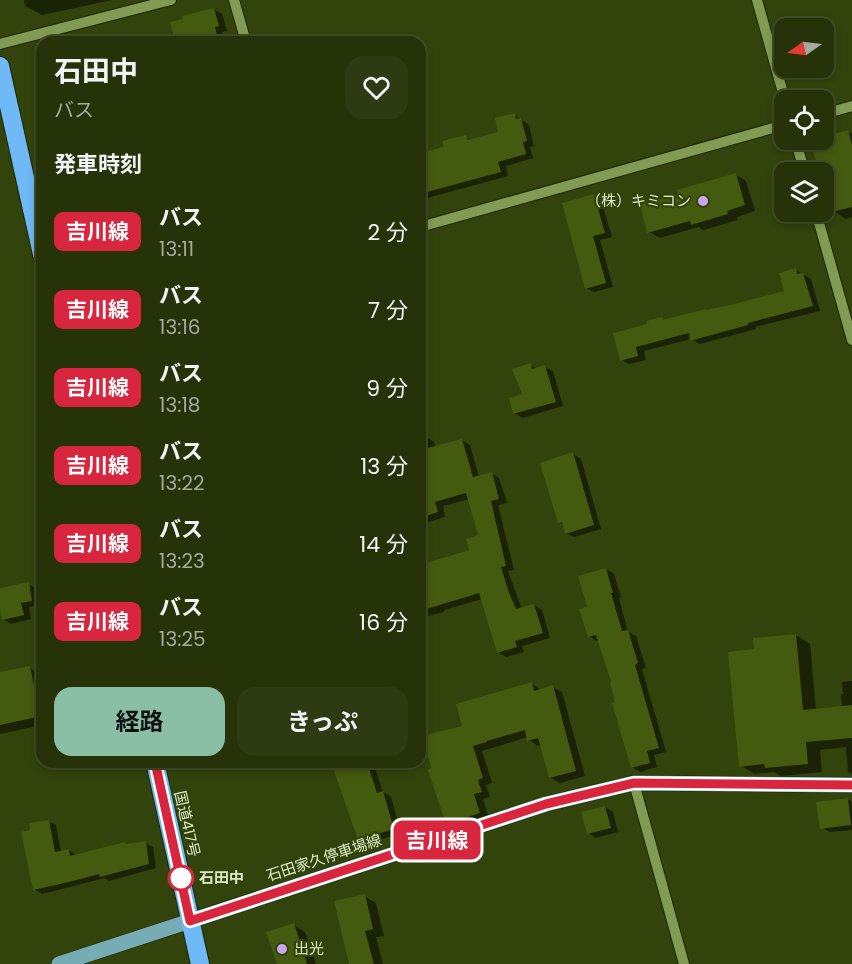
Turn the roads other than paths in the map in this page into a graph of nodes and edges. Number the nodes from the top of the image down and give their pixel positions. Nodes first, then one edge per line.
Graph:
1 (171, 0) edge
2 (234, 0) edge
3 (757, 0) edge
4 (244, 36) edge
5 (0, 44) edge
6 (0, 66) edge
7 (782, 90) edge
8 (3, 97) edge
9 (852, 106) edge
10 (834, 111) edge
11 (774, 128) edge
12 (819, 222) edge
13 (426, 225) edge
14 (36, 230) edge
15 (852, 340) edge
16 (156, 768) edge
17 (634, 783) junction
18 (852, 785) edge
19 (190, 921) junction
20 (59, 964) edge
21 (200, 964) edge
22 (684, 964) edge

1 - 5 street
2 - 4 street
3 - 7 street
6 - 8 highway
8 - 14 highway
9 - 10 street
11 - 13 street
12 - 15 street
16 - 19 highway, 国道417号
17 - 18 main road, 石田家久停車場線
17 - 19 main road, 石田家久停車場線
17 - 22 street
19 - 20 main road, 石田家久停車場線
19 - 21 highway, 国道417号

